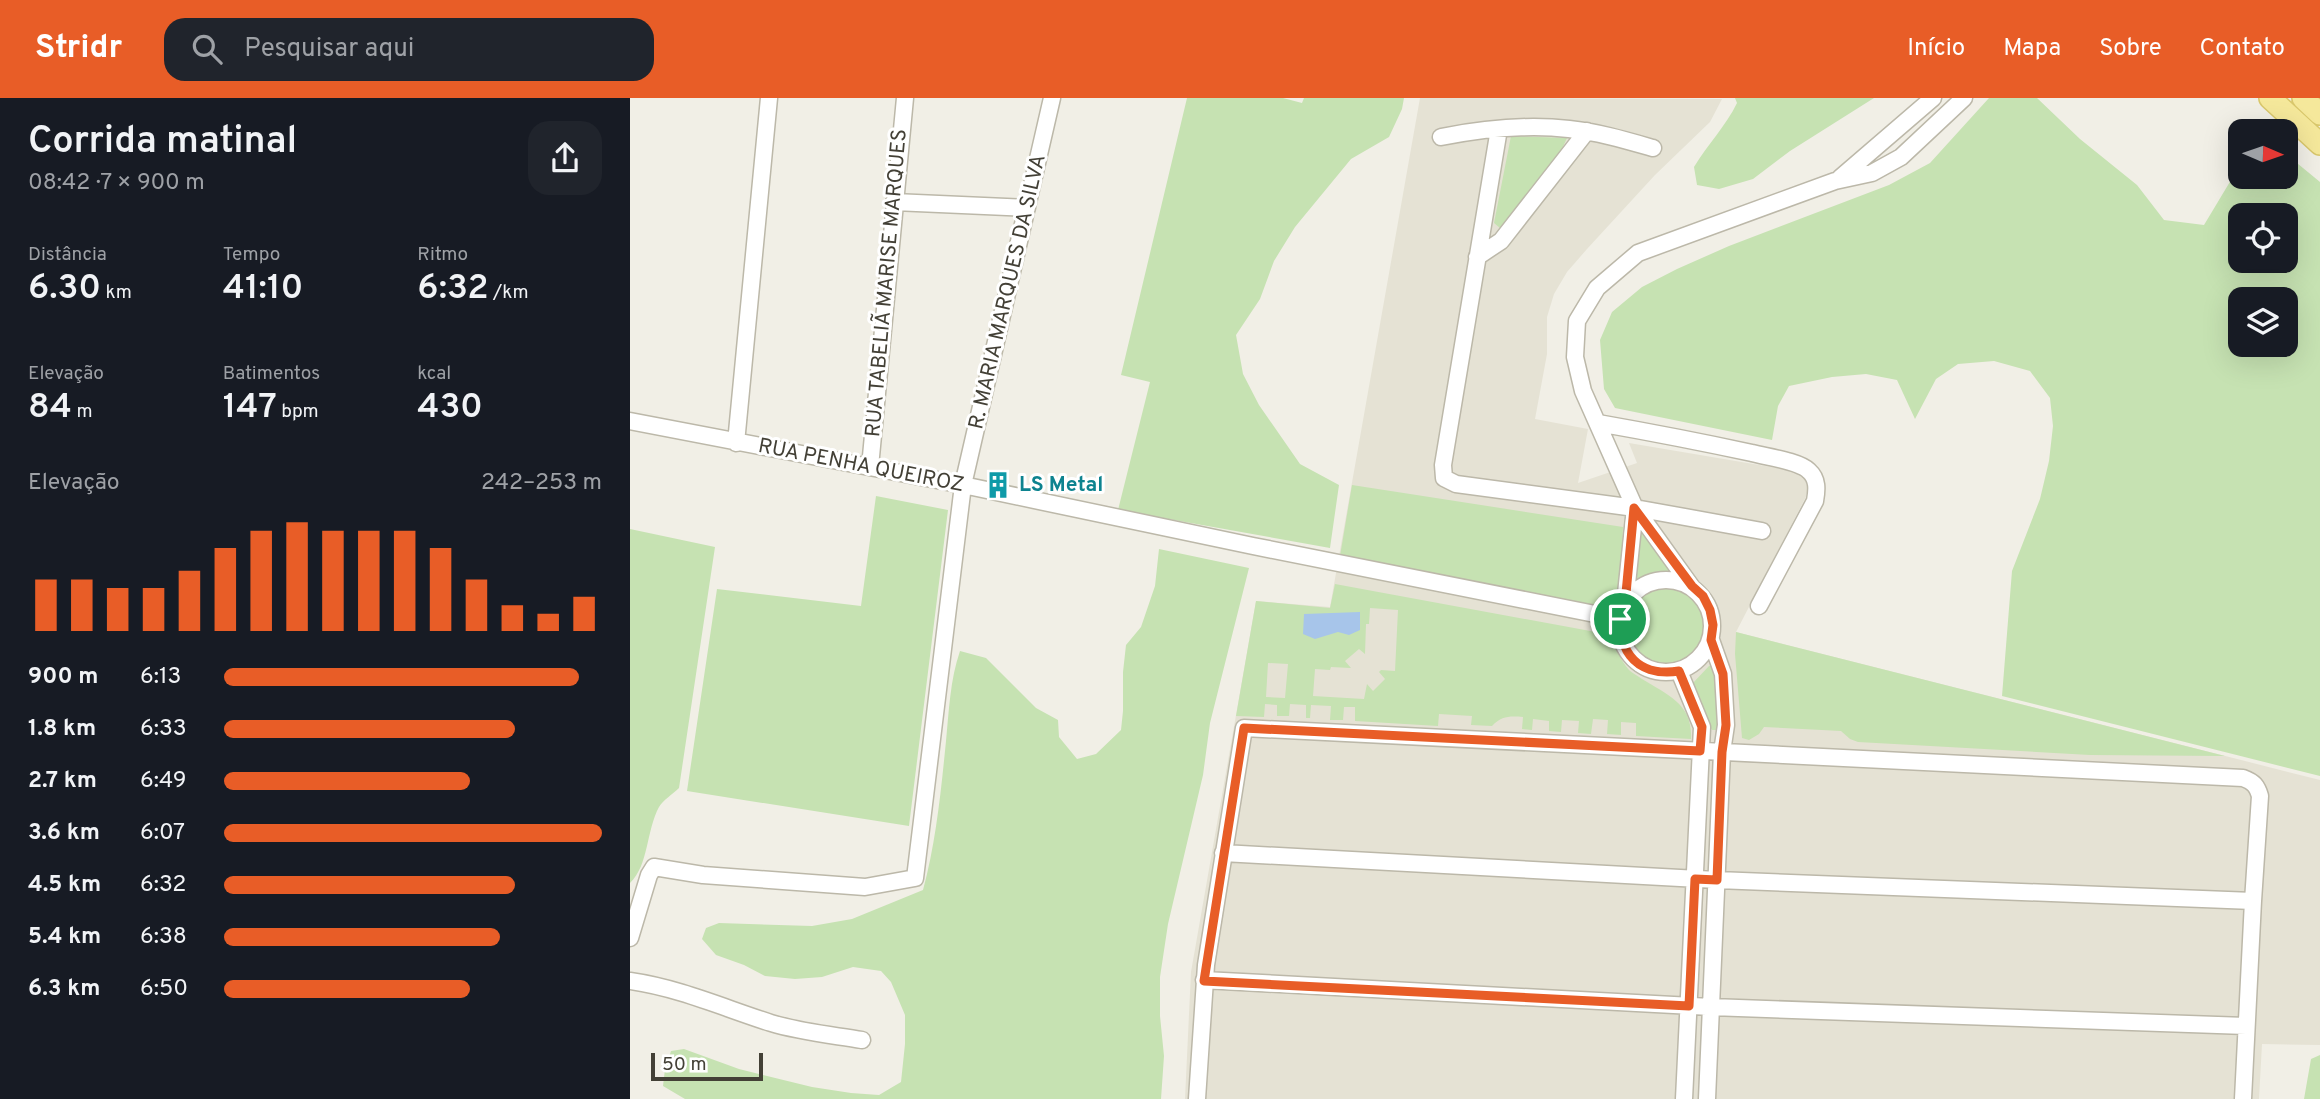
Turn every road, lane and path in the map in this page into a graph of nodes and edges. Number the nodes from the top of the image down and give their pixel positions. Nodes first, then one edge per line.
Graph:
1 (769, 98) edge
2 (905, 98) edge
3 (1052, 98) edge
4 (1933, 98) edge
5 (1964, 98) edge
6 (2270, 98) edge
7 (2303, 98) edge
8 (2320, 114) edge
9 (1499, 129) junction
10 (1587, 131) junction
11 (1441, 137) dead end
12 (2320, 144) edge
13 (1653, 148) dead end
14 (1835, 181) junction
15 (894, 202) junction
16 (1027, 208) junction
17 (1478, 257) junction
18 (630, 421) edge
19 (1598, 424) junction
20 (736, 443) junction
21 (870, 467) junction
22 (963, 485) junction
23 (1634, 508) junction
24 (1762, 531) dead end
25 (1692, 586) junction
26 (1759, 606) dead end
27 (1623, 611) junction
28 (1711, 640) junction
29 (1679, 671) junction
30 (1700, 751) junction
31 (1722, 752) junction
32 (1223, 853) junction
33 (1695, 879) junction
34 (1717, 880) junction
35 (2253, 901) junction
36 (630, 938) edge
37 (630, 981) edge
38 (1204, 981) junction
39 (1689, 1006) junction
40 (1711, 1007) junction
41 (2246, 1026) junction
42 (862, 1040) dead end
43 (1197, 1099) edge
44 (1684, 1099) edge
45 (1707, 1099) edge
46 (2242, 1099) edge

1 - 20 street
2 - 15 street, RUA TABELIÃ MARISE MARQUES
3 - 16 street, R. MARIA MARQUES DA SILVA
4 - 14 street
5 - 14 street
6 - 12 main road
7 - 8 main road
9 - 10 street
9 - 11 street
9 - 17 street
10 - 13 street
10 - 17 street
14 - 19 street
15 - 16 street
15 - 21 street, RUA TABELIÃ MARISE MARQUES
16 - 22 street, R. MARIA MARQUES DA SILVA
17 - 23 street
18 - 20 street, RUA PENHA QUEIROZ
19 - 23 street
19 - 26 street
20 - 21 street, RUA PENHA QUEIROZ
21 - 22 street, RUA PENHA QUEIROZ
22 - 27 street, RUA PENHA QUEIROZ
22 - 36 street, R. MARIA MARQUES DA SILVA
23 - 24 street
23 - 25 street
23 - 27 street
25 - 27 street
25 - 28 street
27 - 29 street
28 - 29 street
28 - 31 street
29 - 30 street
30 - 31 street
30 - 32 street
30 - 33 street
31 - 34 street
31 - 35 street
32 - 33 street
32 - 38 street
33 - 34 street
33 - 39 street
34 - 35 street
34 - 40 street
35 - 41 street
37 - 42 street
38 - 39 street
38 - 43 street
39 - 40 street
39 - 44 street
40 - 41 street
40 - 45 street
41 - 46 street

